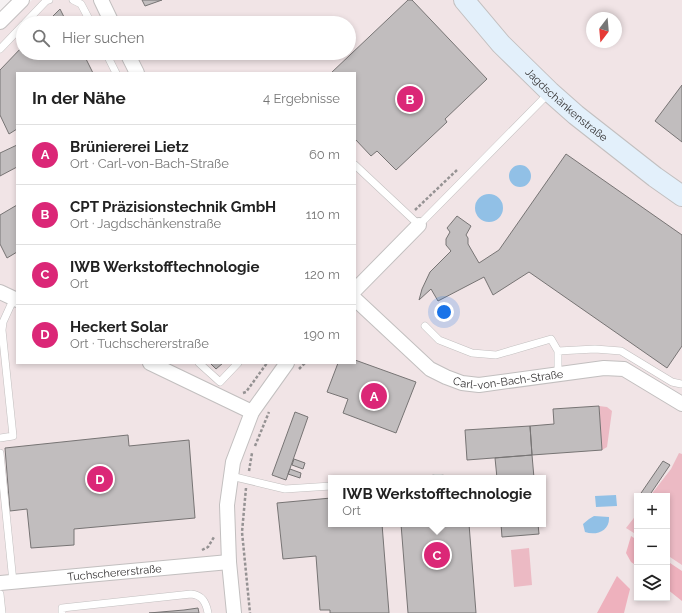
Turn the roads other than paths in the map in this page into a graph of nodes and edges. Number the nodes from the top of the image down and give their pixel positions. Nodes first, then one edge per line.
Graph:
1 (22, 0) edge
2 (49, 0) edge
3 (73, 0) edge
4 (101, 0) edge
5 (464, 0) edge
6 (32, 16) edge
7 (87, 16) edge
8 (109, 16) edge
9 (0, 22) edge
10 (16, 32) edge
11 (0, 49) edge
12 (110, 60) edge
13 (130, 60) edge
14 (116, 72) edge
15 (136, 72) edge
16 (550, 92) junction
17 (356, 166) edge
18 (682, 196) edge
19 (414, 220) junction
20 (356, 289) edge
21 (0, 292) edge
22 (15, 299) edge
23 (356, 300) edge
24 (425, 326) dead end
25 (558, 351) junction
26 (152, 364) edge
27 (200, 364) edge
28 (237, 364) edge
29 (286, 364) edge
30 (558, 374) junction
31 (682, 384) edge
32 (682, 404) edge
33 (252, 412) junction
34 (0, 438) edge
35 (0, 453) edge
36 (231, 476) junction
37 (328, 486) edge
38 (229, 562) junction
39 (6, 582) edge
40 (0, 594) edge
41 (2, 613) edge
42 (62, 613) edge
43 (208, 613) edge
44 (234, 613) edge

1 - 9 street
2 - 6 lane
3 - 7 lane
4 - 8 street
5 - 16 main road, Jagdschänkenstraße
10 - 11 lane
12 - 14 lane
13 - 15 street
16 - 18 main road, Jagdschänkenstraße
16 - 19 lane
17 - 19 lane
19 - 20 street
21 - 22 street
22 - 34 lane
23 - 30 street, Carl-von-Bach-Straße
24 - 25 lane
25 - 30 lane
25 - 31 lane
26 - 33 street
27 - 28 lane
29 - 33 street
30 - 32 street, Carl-von-Bach-Straße
33 - 36 street
35 - 39 lane
36 - 37 lane
36 - 38 street
38 - 39 street, Tuchschererstraße
38 - 44 street
40 - 41 lane
42 - 43 lane

